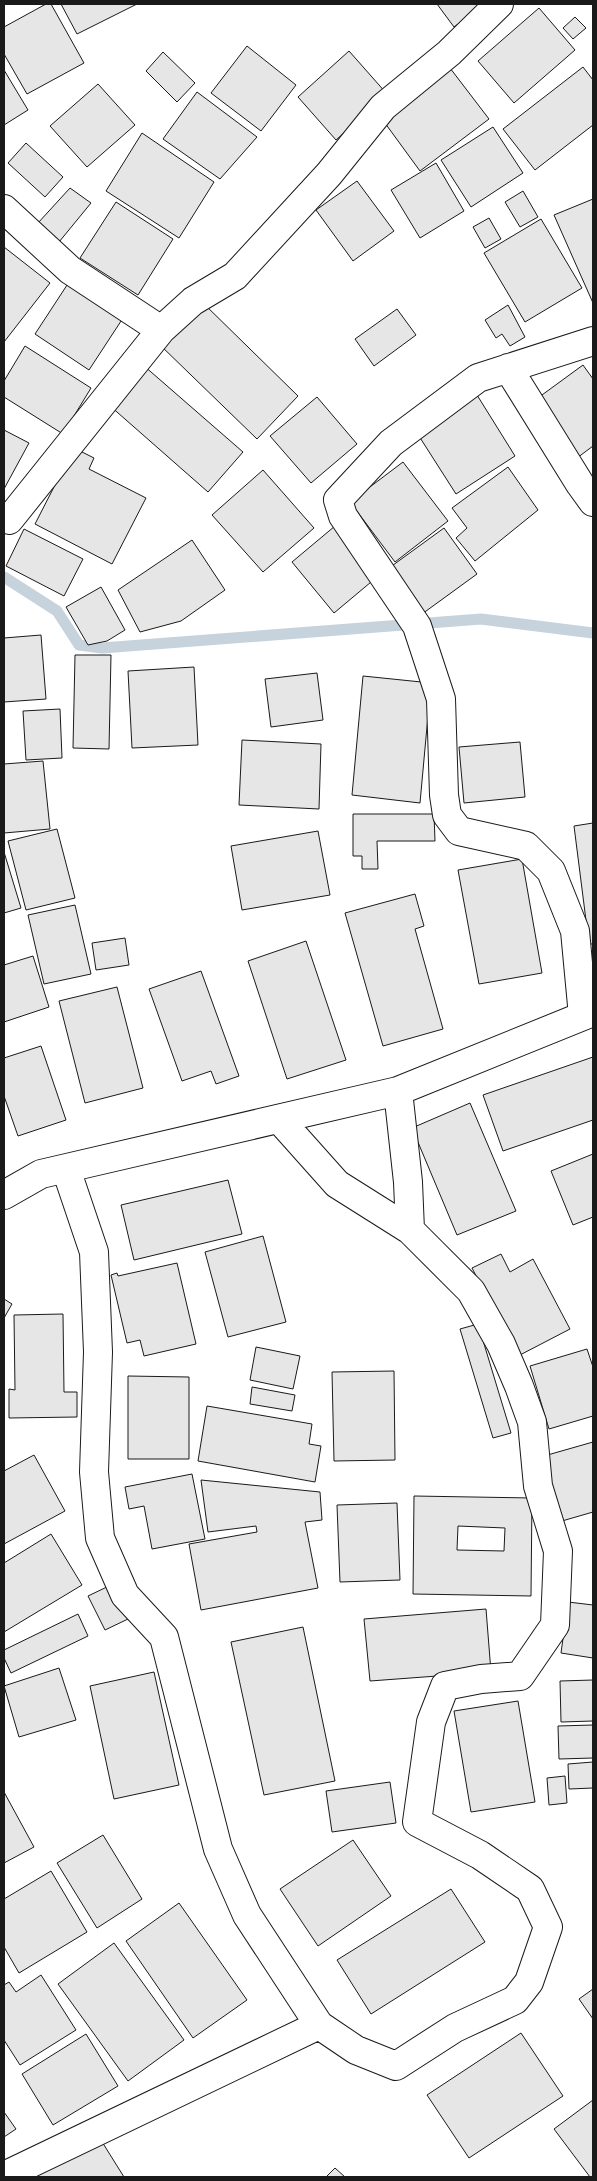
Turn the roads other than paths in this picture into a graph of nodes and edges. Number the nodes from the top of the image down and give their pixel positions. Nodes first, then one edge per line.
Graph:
1 (499, 4) edge
2 (4, 209) edge
3 (162, 330) junction
4 (593, 341) edge
5 (508, 368) junction
6 (593, 502) edge
7 (9, 520) dead end
8 (588, 1014) edge
9 (398, 1091) junction
10 (279, 1119) junction
11 (66, 1169) junction
12 (4, 1195) edge
13 (410, 1230) junction
14 (319, 2025) junction
15 (4, 2176) edge

1 - 3 street
2 - 3 street
3 - 7 street
4 - 5 street
5 - 6 street
5 - 8 street
8 - 9 street
9 - 10 street
9 - 13 street
10 - 11 street
10 - 13 street
11 - 12 street
11 - 14 street
13 - 14 street
14 - 15 street

